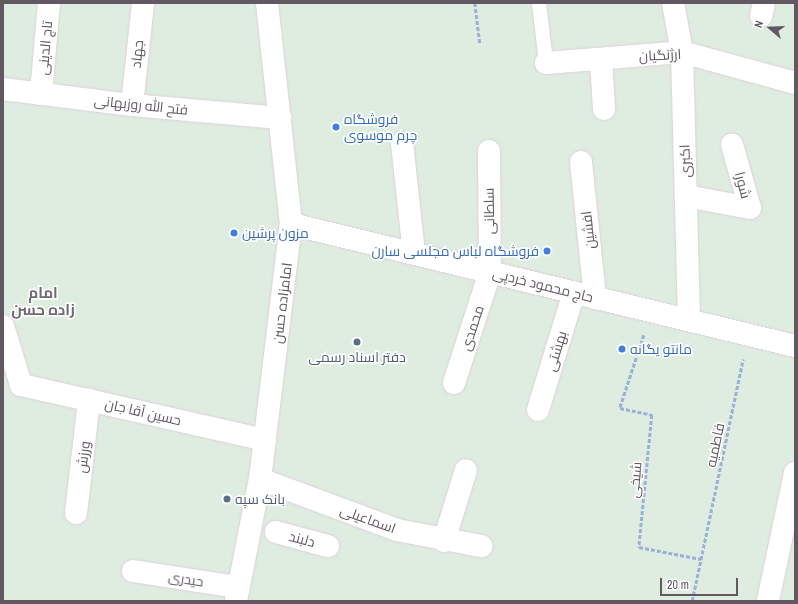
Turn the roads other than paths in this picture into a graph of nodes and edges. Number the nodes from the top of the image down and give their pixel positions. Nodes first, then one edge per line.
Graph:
1 (48, 3) edge
2 (143, 3) edge
3 (267, 3) edge
4 (539, 3) edge
5 (673, 3) edge
6 (682, 52) junction
7 (601, 59) junction
8 (546, 63) joint
9 (795, 83) edge
10 (3, 89) edge
11 (40, 94) junction
12 (132, 105) junction
13 (604, 109) dead end
14 (280, 118) junction
15 (402, 143) dead end
16 (732, 145) dead end
17 (489, 151) dead end
18 (581, 162) dead end
19 (686, 196) junction
20 (291, 224) junction
21 (414, 253) junction
22 (490, 272) junction
23 (574, 292) junction
24 (595, 298) junction
25 (689, 320) junction
26 (3, 326) edge
27 (795, 346) edge
28 (454, 383) dead end
29 (89, 400) junction
30 (538, 410) dead end
31 (265, 440) junction
32 (466, 470) dead end
33 (795, 473) edge
34 (260, 479) junction
35 (76, 514) dead end
36 (789, 526) edge
37 (276, 532) dead end
38 (444, 541) junction
39 (328, 546) dead end
40 (480, 546) dead end
41 (133, 571) dead end
42 (237, 594) edge
43 (768, 601) edge

1 - 11 street, تاج الدینی
2 - 12 street, جهاد
3 - 14 street, امامزاده حسن
4 - 8 lane
5 - 6 street, اکبری
6 - 7 street, ارژنگیان
6 - 9 street, ارژنگیان
6 - 19 street, اکبری
7 - 8 street, ارژنگیان
7 - 13 street
10 - 11 street, فتح الله روزبهانی
11 - 12 street, فتح الله روزبهانی
12 - 14 street, فتح الله روزبهانی
14 - 20 street, امامزاده حسن
15 - 21 street
16 - 19 street, شورا
17 - 22 street, سلطانی
18 - 24 street, افشین
19 - 25 street, اکبری
20 - 21 street, حاج محمود خردپی
20 - 31 street, امامزاده حسن
21 - 22 street, حاج محمود خردپی
22 - 23 street, حاج محمود خردپی
22 - 28 street, محمدی
23 - 24 street, حاج محمود خردپی
23 - 30 street, بهشتی
24 - 25 street, حاج محمود خردپی
25 - 27 street, حاج محمود خردپی
26 - 29 street, حسین آقا جان
29 - 31 street, حسین آقا جان
29 - 35 street, ورزش
31 - 34 street, امامزاده حسن
32 - 38 street
33 - 36 street
34 - 38 street, اسماعیلی
34 - 42 street, امامزاده حسن
36 - 43 street
37 - 39 street, دلبند
38 - 40 street, اسماعیلی
41 - 42 street, حیدری

